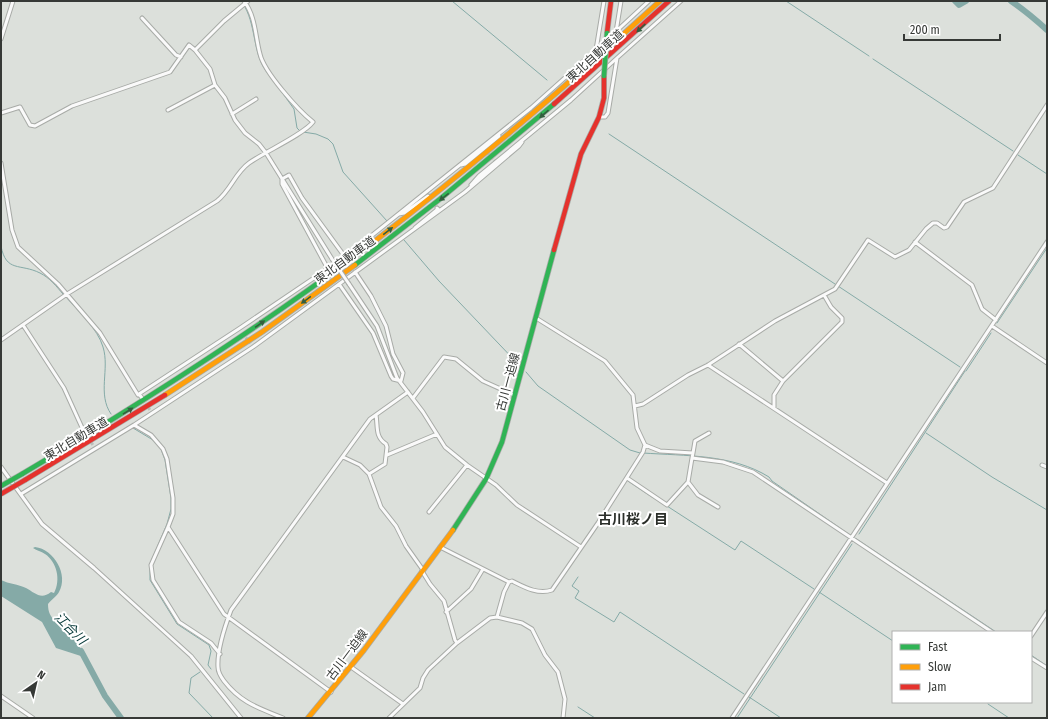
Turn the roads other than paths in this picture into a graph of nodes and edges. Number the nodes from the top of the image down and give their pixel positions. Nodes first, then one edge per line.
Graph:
1 (13, 1) edge
2 (604, 1) edge
3 (611, 1) edge
4 (621, 1) edge
5 (649, 1) edge
6 (660, 1) edge
7 (670, 1) edge
8 (681, 1) edge
9 (245, 3) edge
10 (142, 18) dead end
11 (616, 32) junction
12 (1, 39) edge
13 (195, 50) junction
14 (596, 50) junction
15 (181, 57) junction
16 (617, 58) junction
17 (215, 85) junction
18 (256, 99) dead end
19 (1047, 105) edge
20 (168, 110) dead end
21 (1, 113) edge
22 (232, 114) junction
23 (599, 117) junction
24 (505, 128) junction
25 (522, 142) junction
26 (266, 153) junction
27 (1, 163) edge
28 (459, 165) junction
29 (282, 180) junction
30 (465, 192) junction
31 (428, 196) dead end
32 (437, 208) dead end
33 (399, 214) junction
34 (413, 231) junction
35 (915, 242) junction
36 (1047, 242) edge
37 (345, 257) junction
38 (328, 269) junction
39 (355, 272) junction
40 (339, 284) junction
41 (67, 294) junction
42 (824, 295) junction
43 (536, 318) junction
44 (996, 320) junction
45 (23, 325) junction
46 (992, 326) junction
47 (240, 328) junction
48 (242, 332) tunnel mouth
49 (1, 340) edge
50 (739, 344) junction
51 (1047, 363) edge
52 (708, 365) junction
53 (401, 381) junction
54 (783, 381) junction
55 (408, 392) junction
56 (139, 394) junction
57 (514, 395) junction
58 (142, 398) tunnel mouth
59 (414, 398) junction
60 (635, 406) junction
61 (774, 408) junction
62 (376, 415) junction
63 (134, 425) junction
64 (84, 432) tunnel mouth
65 (709, 433) dead end
66 (437, 434) junction
67 (92, 445) tunnel mouth
68 (646, 445) junction
69 (95, 450) junction
70 (387, 455) junction
71 (692, 456) junction
72 (343, 457) junction
73 (1042, 464) dead end
74 (467, 465) junction
75 (1, 467) edge
76 (1047, 467) edge
77 (369, 474) junction
78 (627, 478) junction
79 (487, 479) junction
80 (688, 482) junction
81 (887, 483) junction
82 (1, 486) edge
83 (1, 494) edge
84 (21, 494) junction
85 (718, 507) dead end
86 (429, 512) dead end
87 (168, 527) junction
88 (851, 538) junction
89 (440, 547) junction
90 (581, 547) junction
91 (483, 569) junction
92 (423, 571) junction
93 (509, 582) junction
94 (446, 612) junction
95 (1047, 612) edge
96 (497, 617) junction
97 (228, 618) junction
98 (990, 631) edge
99 (1032, 634) edge
100 (457, 643) junction
101 (220, 654) junction
102 (1032, 659) edge
103 (351, 667) junction
104 (1047, 668) edge
105 (331, 692) junction
106 (2, 696) edge
107 (403, 704) junction
108 (33, 718) edge
109 (241, 718) edge
110 (283, 718) edge
111 (308, 718) edge
112 (389, 718) edge
113 (563, 718) edge
114 (732, 718) edge

1 - 12 street
2 - 14 street
3 - 23 main road, 古川一迫線, bridge
4 - 11 street
5 - 11 street
82 -> 6 main road, 東北自動車道, bridge
7 -> 83 main road, 東北自動車道, bridge
8 - 16 street
9 - 13 street
9 - 26 street
10 - 15 street
11 - 14 street
13 - 15 street
13 - 17 street
14 - 24 street
15 - 21 street
16 - 23 street
16 - 25 street
17 - 20 street
17 - 22 street
18 - 22 street
19 - 35 street
22 - 26 street
23 - 43 main road, 古川一迫線
24 - 28 street
24 - 28 street
25 - 30 street
25 - 30 street
26 - 29 street
26 - 41 street
27 - 41 street
28 - 33 street
29 - 37 street
29 - 38 street
29 - 53 street, bridge
30 - 34 street
31 - 33 street
32 - 34 street
33 - 37 street
34 - 39 street
35 - 42 street
35 - 44 street
36 - 44 street
37 - 38 street
38 - 47 street
39 - 40 street
39 - 53 street
40 - 53 street
40 - 63 street
41 - 45 street
41 - 56 street
42 - 50 street
42 - 54 street
43 - 57 main road, 古川一迫線
43 - 60 street
44 - 46 street
45 - 49 street
45 - 64 street
46 - 51 street
46 - 81 street
47 - 48 street
47 - 56 street
50 - 52 street
50 - 54 street
52 - 60 street
52 - 61 street
53 - 55 street
54 - 61 street
55 - 59 street
55 - 62 street
56 - 58 street
57 - 59 street
57 - 79 main road, 古川一迫線
59 - 66 street
60 - 68 street
61 - 81 street
62 - 70 street
62 - 72 street
63 - 69 street
63 - 87 street
65 - 71 street
66 - 70 street
66 - 74 street
67 - 69 street
68 - 71 street
68 - 78 street
69 - 84 street
70 - 77 street
71 - 80 street
71 - 88 street
72 - 77 street
72 - 97 street
73 - 76 street
74 - 79 street
74 - 86 street
75 - 84 street
77 - 92 street
78 - 80 street
78 - 90 street
79 - 89 main road, 古川一迫線
79 - 90 street
80 - 85 street
81 - 88 street
84 - 109 street
87 - 97 street
87 - 101 street
88 - 98 street
88 - 114 street
89 - 91 street
89 - 92 main road, 古川一迫線
90 - 93 street
91 - 93 street
91 - 94 street
92 - 94 street
92 - 103 main road, 古川一迫線
93 - 96 street
94 - 100 street
95 - 99 street
96 - 100 street
96 - 113 street
97 - 101 street
97 - 105 street
100 - 107 street
101 - 110 street
102 - 104 street
103 - 105 main road, 古川一迫線
103 - 107 street
105 - 111 main road, 古川一迫線
106 - 108 street
107 - 112 street

